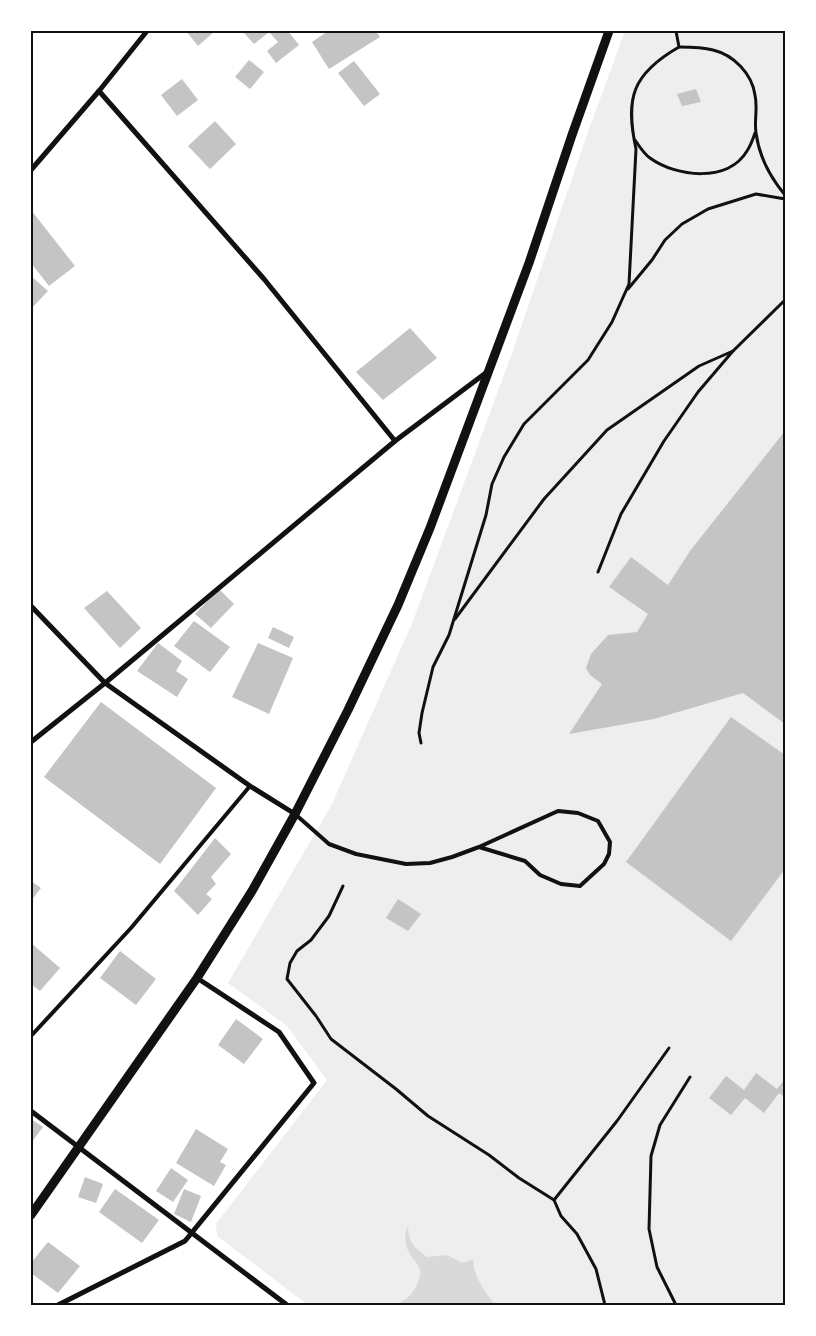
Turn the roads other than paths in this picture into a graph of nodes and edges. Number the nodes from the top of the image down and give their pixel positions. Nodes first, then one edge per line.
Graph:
1 (146, 31) edge
2 (609, 31) edge
3 (99, 91) junction
4 (31, 170) edge
5 (490, 370) junction
6 (395, 441) junction
7 (31, 606) edge
8 (105, 683) junction
9 (31, 742) edge
10 (250, 786) junction
11 (296, 814) junction
12 (479, 847) junction
13 (197, 978) junction
14 (31, 1036) edge
15 (31, 1111) edge
16 (79, 1147) junction
17 (31, 1215) edge
18 (193, 1234) junction
19 (58, 1305) edge
20 (287, 1305) edge

1 - 3 street
2 - 5 street
3 - 4 street
3 - 6 street
5 - 6 street
5 - 11 street
6 - 8 street
7 - 8 street
8 - 9 street
8 - 10 street
10 - 11 street
10 - 14 lane
11 - 12 lane
11 - 13 street
12 - 12 lane
13 - 16 street
13 - 18 street
15 - 16 street
16 - 17 street
16 - 18 street
18 - 19 street
18 - 20 street

